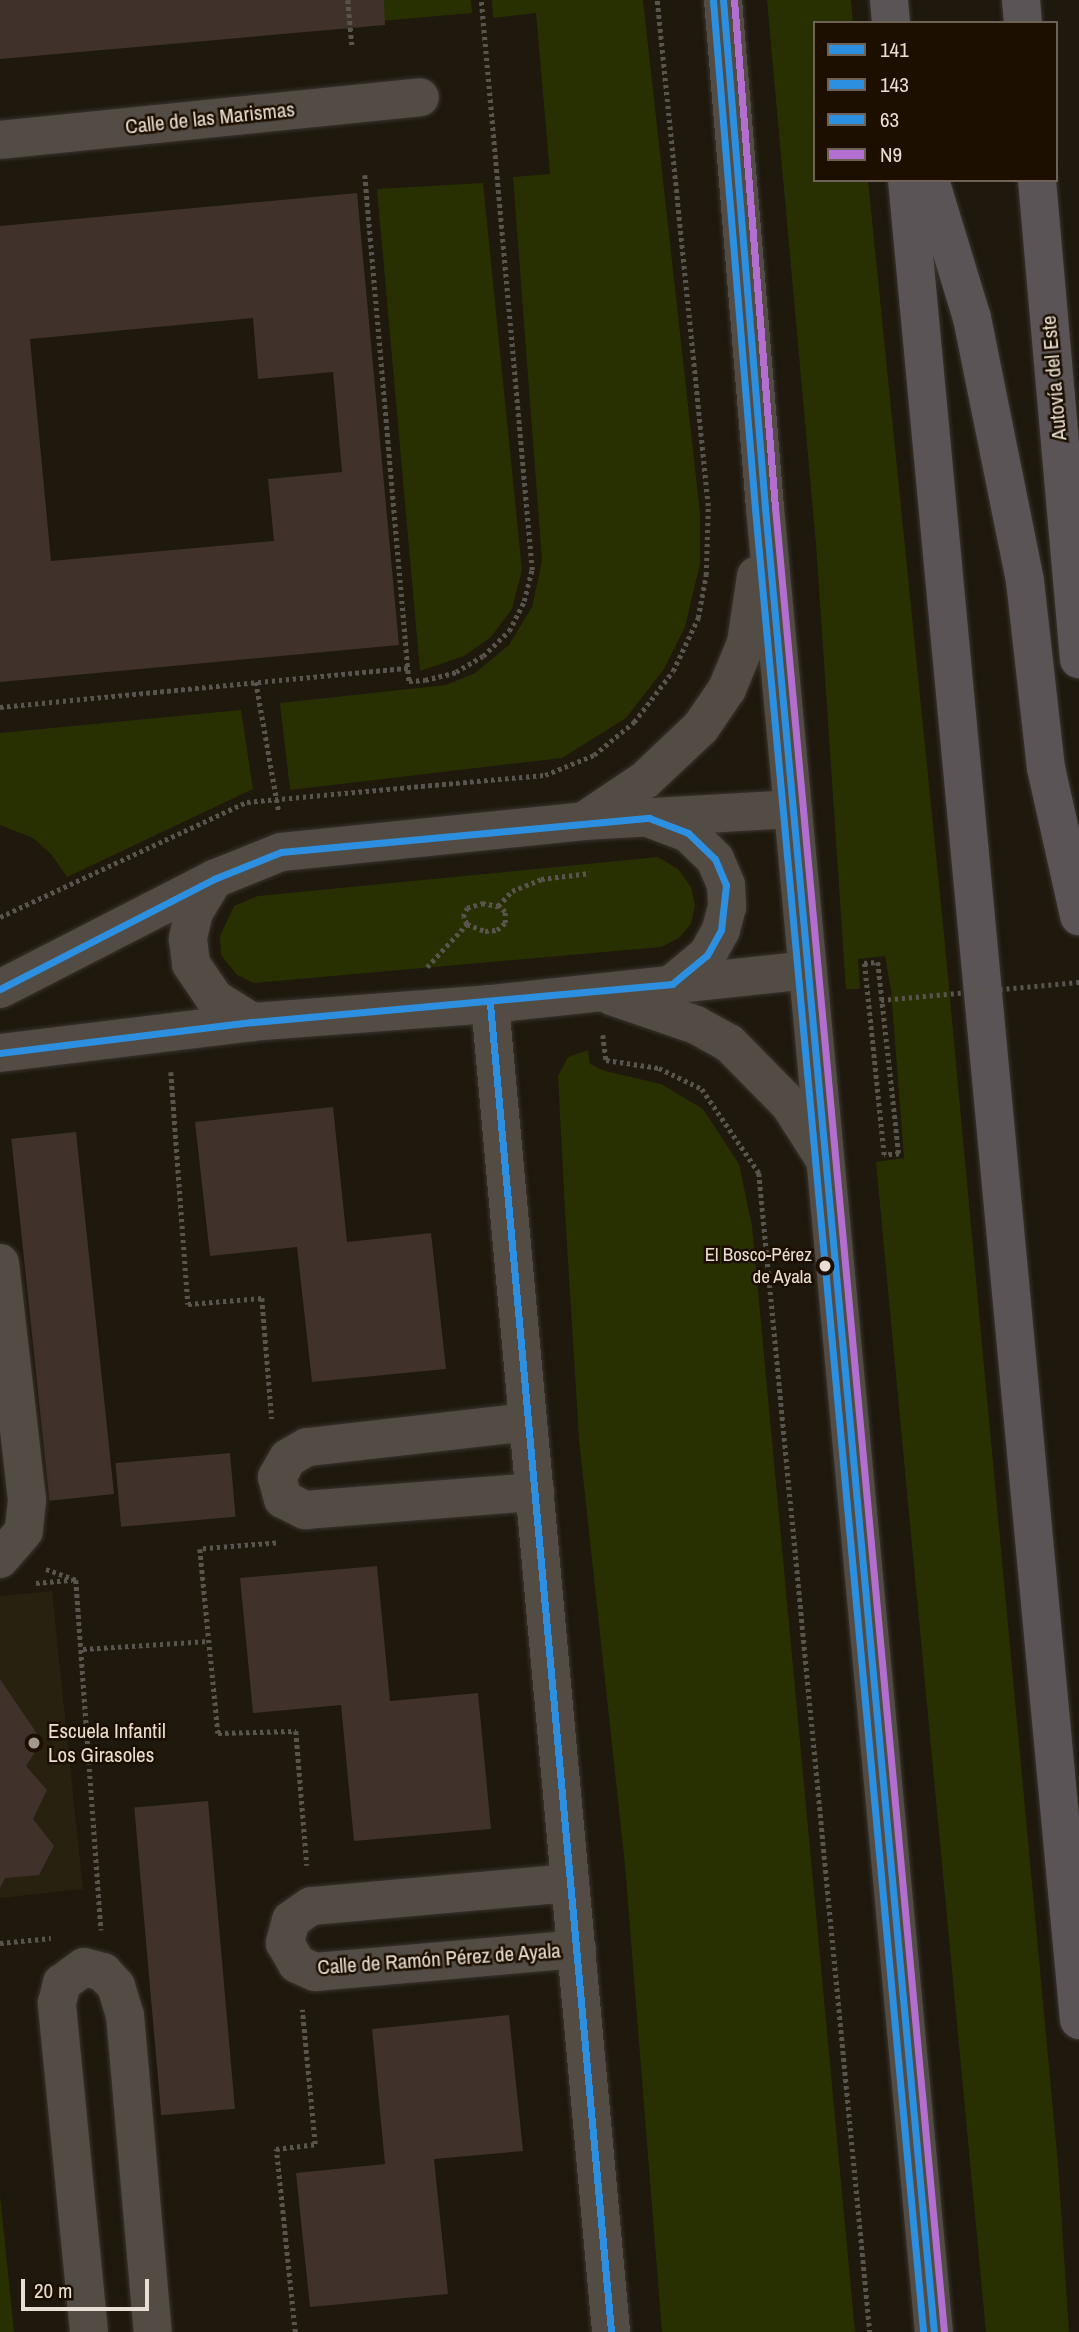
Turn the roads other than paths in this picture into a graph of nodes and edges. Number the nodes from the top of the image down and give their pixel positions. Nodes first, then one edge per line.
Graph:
1 (723, 0) edge
2 (889, 0) edge
3 (1021, 0) edge
4 (891, 21) edge
5 (1023, 21) edge
6 (419, 97) dead end
7 (0, 140) edge
8 (907, 182) edge
9 (931, 182) edge
10 (1037, 182) edge
11 (765, 508) junction
12 (1079, 659) edge
13 (793, 809) junction
14 (649, 818) junction
15 (584, 821) junction
16 (214, 879) junction
17 (1079, 916) edge
18 (807, 970) junction
19 (672, 984) junction
20 (0, 989) edge
21 (490, 1004) junction
22 (603, 1010) junction
23 (252, 1023) junction
24 (0, 1053) edge
25 (826, 1161) junction
26 (0, 1264) edge
27 (528, 1422) junction
28 (535, 1492) junction
29 (3, 1557) edge
30 (570, 1883) junction
31 (577, 1949) junction
32 (1079, 2020) edge
33 (89, 2332) edge
34 (153, 2332) edge
35 (611, 2332) edge
36 (934, 2332) edge

1 - 11 street
2 - 4 highway
3 - 5 highway
6 - 7 street, Calle de las Marismas
8 - 32 highway
9 - 17 highway
10 - 12 highway, Autovía del Este
11 - 13 street
11 - 15 street
13 - 14 street
13 - 18 street
14 - 15 street
14 - 19 street
15 - 16 street
16 - 20 street
16 - 23 street
18 - 19 street
18 - 25 street
19 - 22 street
21 - 22 street
21 - 23 street
21 - 27 street, Calle de Ramón Pérez de Ayala
22 - 25 street
23 - 24 street
25 - 36 street
26 - 29 street
27 - 28 street, Calle de Ramón Pérez de Ayala
27 - 28 street
28 - 30 street, Calle de Ramón Pérez de Ayala
30 - 31 street, Calle de Ramón Pérez de Ayala
30 - 31 street, Calle de Ramón Pérez de Ayala
31 - 35 street, Calle de Ramón Pérez de Ayala
33 - 34 street

